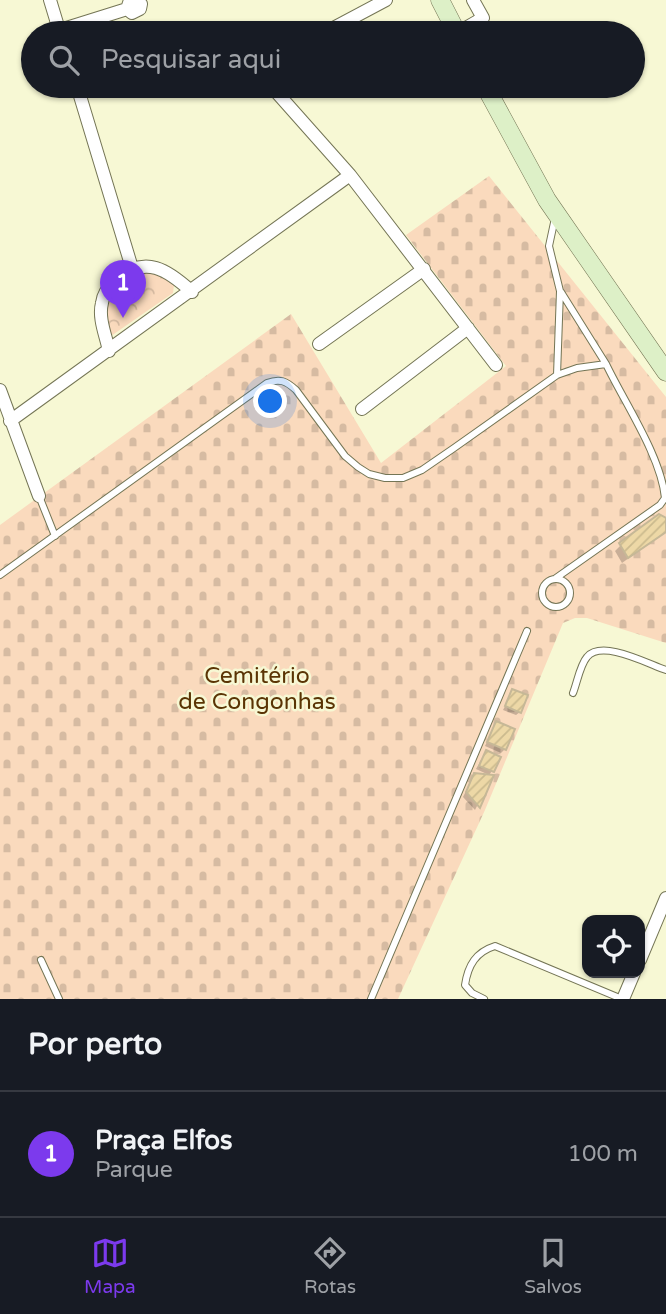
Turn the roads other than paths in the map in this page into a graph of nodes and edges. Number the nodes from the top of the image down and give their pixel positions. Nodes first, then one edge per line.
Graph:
1 (50, 0) edge
2 (386, 0) edge
3 (473, 0) edge
4 (131, 3) edge
5 (444, 5) edge
6 (57, 21) edge
7 (87, 21) edge
8 (347, 21) edge
9 (451, 21) edge
10 (478, 21) edge
11 (81, 98) edge
12 (282, 98) edge
13 (492, 98) edge
14 (351, 175) junction
15 (556, 212) junction
16 (131, 268) junction
17 (424, 269) junction
18 (559, 291) junction
19 (192, 292) junction
20 (468, 328) junction
21 (319, 344) dead end
22 (109, 351) junction
23 (606, 364) junction
24 (496, 365) dead end
25 (666, 372) edge
26 (557, 375) junction
27 (0, 390) edge
28 (362, 409) dead end
29 (10, 421) junction
30 (39, 496) joint
31 (55, 536) junction
32 (0, 575) edge
33 (556, 578) junction
34 (527, 631) dead end
35 (666, 670) edge
36 (573, 693) dead end
37 (666, 898) edge
38 (645, 948) edge
39 (41, 960) dead end
40 (632, 978) edge
41 (59, 999) edge
42 (371, 999) edge
43 (484, 999) edge
44 (622, 999) edge

1 - 6 street
2 - 8 street
3 - 10 street
4 - 7 street
5 - 9 main road
11 - 16 street
12 - 14 street
13 - 15 main road
14 - 17 street
14 - 19 street
15 - 18 lane
15 - 25 main road
16 - 19 street
16 - 22 street
17 - 20 street
17 - 21 street
18 - 23 lane
18 - 26 lane
19 - 22 street
20 - 24 street
20 - 28 street
22 - 29 street
23 - 26 lane
23 - 33 lane
26 - 31 lane
27 - 29 street
29 - 30 street
30 - 31 lane
31 - 32 lane
33 - 33 lane
34 - 42 lane
35 - 36 lane
37 - 38 street
39 - 41 lane
40 - 44 street
43 - 44 lane

